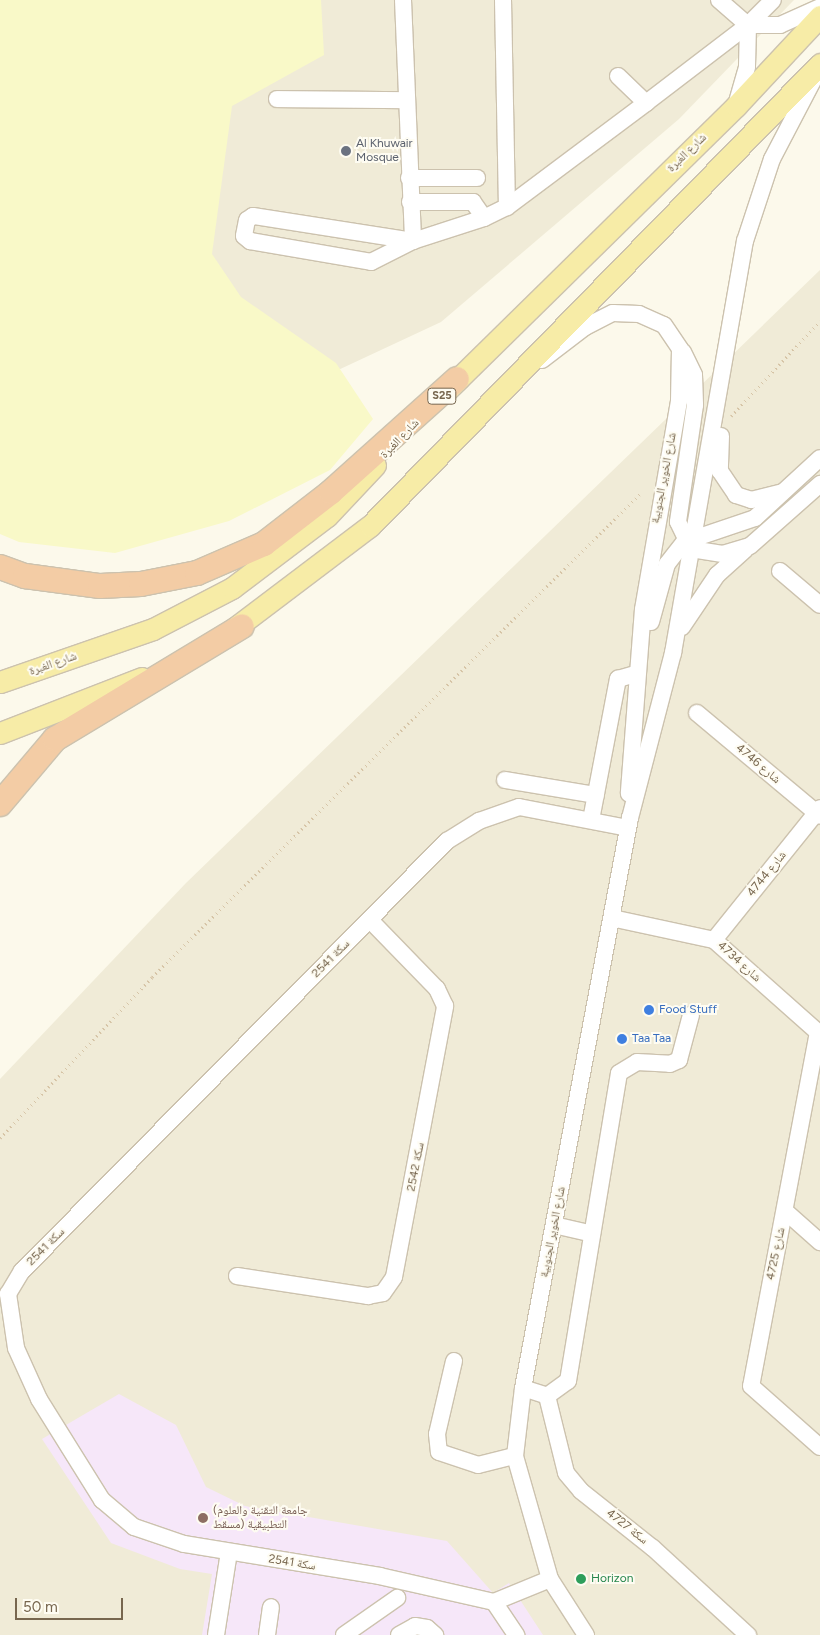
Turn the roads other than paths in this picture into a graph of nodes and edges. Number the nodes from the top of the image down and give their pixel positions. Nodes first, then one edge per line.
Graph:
1 (403, 0) edge
2 (503, 0) edge
3 (719, 0) edge
4 (773, 0) edge
5 (820, 8) edge
6 (820, 16) edge
7 (748, 25) junction
8 (820, 65) edge
9 (618, 76) dead end
10 (277, 100) dead end
11 (404, 100) junction
12 (646, 103) junction
13 (736, 106) junction
14 (409, 178) junction
15 (476, 178) dead end
16 (410, 202) junction
17 (507, 207) junction
18 (484, 218) junction
19 (413, 241) junction
20 (734, 299) junction
21 (680, 349) junction
22 (457, 379) junction
23 (506, 387) junction
24 (820, 458) edge
25 (794, 484) junction
26 (820, 484) edge
27 (689, 543) junction
28 (750, 546) junction
29 (0, 567) edge
30 (780, 571) dead end
31 (820, 605) edge
32 (242, 626) junction
33 (673, 653) junction
34 (636, 674) junction
35 (0, 682) edge
36 (697, 713) dead end
37 (0, 732) edge
38 (634, 748) junction
39 (505, 780) dead end
40 (542, 786) junction
41 (596, 795) junction
42 (0, 804) edge
43 (539, 808) junction
44 (819, 812) edge
45 (592, 820) junction
46 (629, 823) junction
47 (612, 918) junction
48 (370, 920) junction
49 (714, 940) junction
50 (691, 1015) dead end
51 (819, 1033) edge
52 (784, 1211) junction
53 (554, 1225) junction
54 (592, 1234) junction
55 (820, 1242) edge
56 (237, 1276) dead end
57 (454, 1361) dead end
58 (523, 1388) junction
59 (547, 1396) junction
60 (820, 1447) edge
61 (515, 1456) junction
62 (229, 1552) junction
63 (550, 1578) junction
64 (397, 1598) dead end
65 (494, 1602) junction
66 (270, 1607) dead end
67 (216, 1635) edge
68 (267, 1635) edge
69 (344, 1635) edge
70 (399, 1635) edge
71 (434, 1635) edge
72 (516, 1635) edge
73 (586, 1635) edge
74 (747, 1635) edge

1 - 11 street
2 - 17 street
3 - 7 street
4 - 7 street
5 - 7 street
6 - 13 main road, شارع الغبرة / S25
7 - 12 street
7 - 13 street
8 - 20 street, شارع الخوير الجنوبية
8 - 23 main road
9 - 12 street
10 - 11 street
11 - 14 street
12 - 17 street
13 - 22 main road, شارع الغبرة / S25
14 - 15 street
14 - 16 street
16 - 18 street
16 - 19 street
17 - 18 street
18 - 19 street
19 - 19 street
20 - 25 street
20 - 27 street, شارع الخوير الجنوبية
21 - 23 street
21 - 27 street
21 - 34 street, شارع الخوير الجنوبية
22 - 29 highway
22 - 35 main road, شارع الغبرة / S25
23 - 32 main road
24 - 25 street
25 - 27 street
26 - 28 street
27 - 28 street
27 - 33 street, شارع الخوير الجنوبية
27 - 38 street
28 - 33 street
30 - 31 street
32 - 37 main road
32 - 42 highway
33 - 46 street, شارع الخوير الجنوبية
34 - 38 street, شارع الخوير الجنوبية
34 - 41 street
36 - 44 street, 4746 شارع
38 - 46 street, شارع الخوير الجنوبية
39 - 40 street
40 - 41 street
40 - 43 street
41 - 45 street
43 - 45 street, سكة 2541
43 - 48 street, سكة 2541
44 - 49 street, 4744 شارع
45 - 46 street, سكة 2541
46 - 47 street, شارع الخوير الجنوبية
47 - 49 street, 4734 شارع
47 - 53 street, شارع الخوير الجنوبية
48 - 56 street, سكة 2542
48 - 62 street, سكة 2541
49 - 51 street, 4734 شارع
50 - 54 street
51 - 52 street, 4725 شارع
52 - 55 street
52 - 60 street, 4725 شارع
53 - 54 street
53 - 58 street, شارع الخوير الجنوبية
54 - 59 street
57 - 61 street
58 - 59 street
58 - 61 street, شارع الخوير الجنوبية
59 - 74 street, سكة 4727
61 - 63 street, شارع الخوير الجنوبية
62 - 65 street, سكة 2541
62 - 67 street
63 - 65 street
63 - 73 street, شارع الخوير الجنوبية
64 - 69 street
65 - 72 street
66 - 68 street
70 - 71 street

